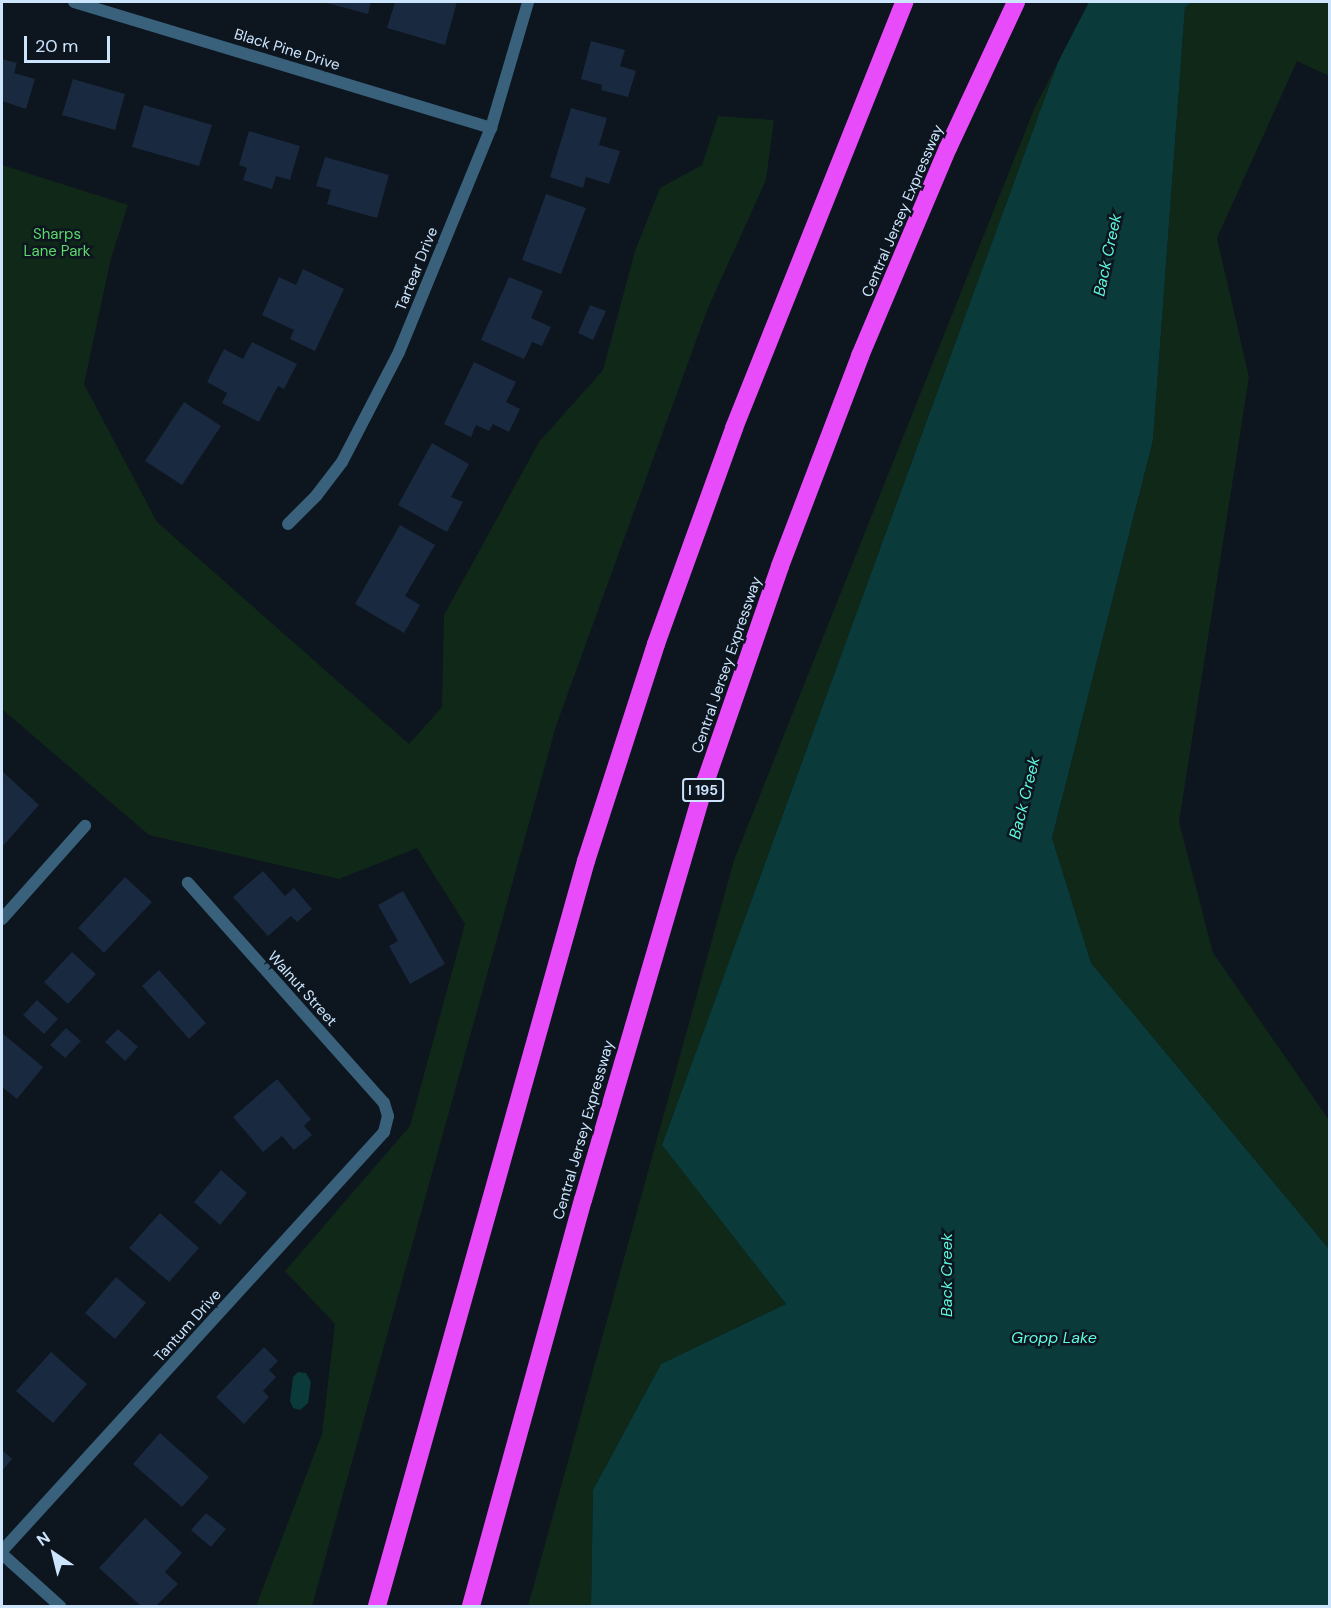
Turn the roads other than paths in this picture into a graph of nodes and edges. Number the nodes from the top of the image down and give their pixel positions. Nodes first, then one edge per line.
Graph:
1 (74, 2) edge
2 (528, 2) edge
3 (904, 2) edge
4 (1016, 2) edge
5 (491, 128) junction
6 (288, 524) dead end
7 (85, 826) dead end
8 (188, 884) dead end
9 (2, 919) edge
10 (388, 1116) joint
11 (2, 1553) edge
12 (60, 1606) edge
13 (376, 1606) edge
14 (471, 1606) edge

1 - 5 street, Black Pine Drive
2 - 5 street, Tartear Drive
3 - 13 highway
4 - 14 highway, Central Jersey Expressway / I 195
5 - 6 street, Tartear Drive
7 - 9 street
8 - 10 street, Walnut Street
10 - 11 street, Tantum Drive
11 - 12 street

